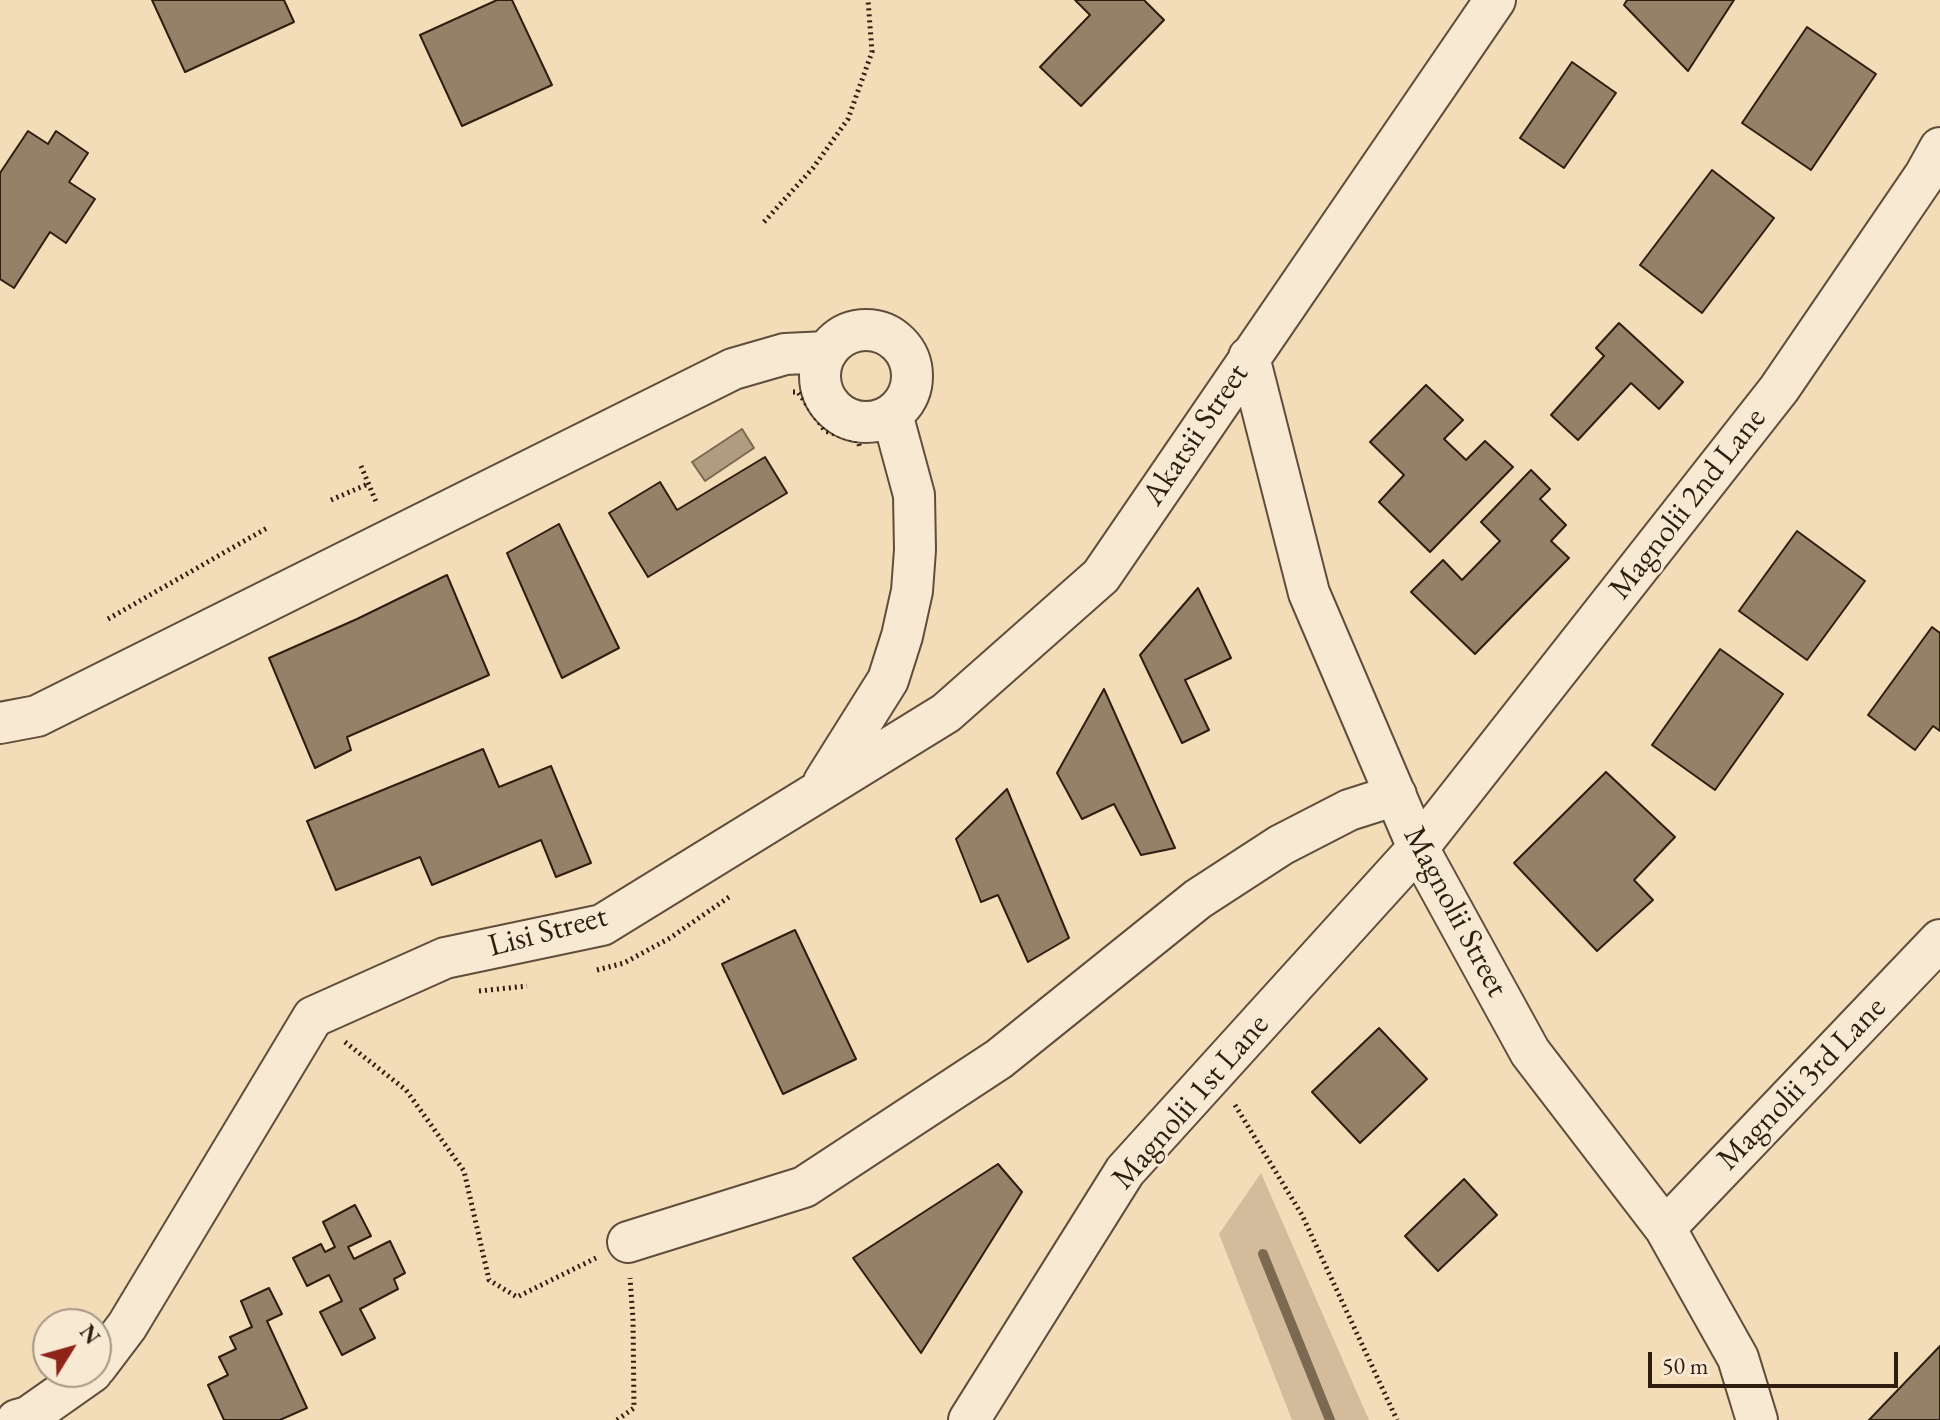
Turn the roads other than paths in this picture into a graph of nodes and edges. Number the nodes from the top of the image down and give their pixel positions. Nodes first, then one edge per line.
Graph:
1 (1495, 0) edge
2 (1940, 148) edge
3 (827, 352) junction
4 (1249, 357) junction
5 (892, 414) junction
6 (0, 723) edge
7 (817, 792) junction
8 (1396, 795) junction
9 (1418, 848) junction
10 (1940, 940) edge
11 (1665, 1228) junction
12 (628, 1242) road end
13 (112, 1346) edge
14 (69, 1388) edge
15 (17, 1420) edge
16 (969, 1420) edge
17 (1757, 1420) edge

1 - 4 street, Akatsii Street
2 - 9 street, Magnolii 2nd Lane
3 - 5 street
3 - 5 street
3 - 6 street
4 - 7 street, Akatsii Street
4 - 8 street, Magnolii Street
5 - 7 street, Lisi Street
7 - 13 street, Lisi Street
8 - 9 street, Magnolii Street
8 - 12 street
9 - 11 street, Magnolii Street
9 - 16 street, Magnolii 1st Lane
10 - 11 street, Magnolii 3rd Lane
11 - 17 street, Magnolii Street
14 - 15 street

